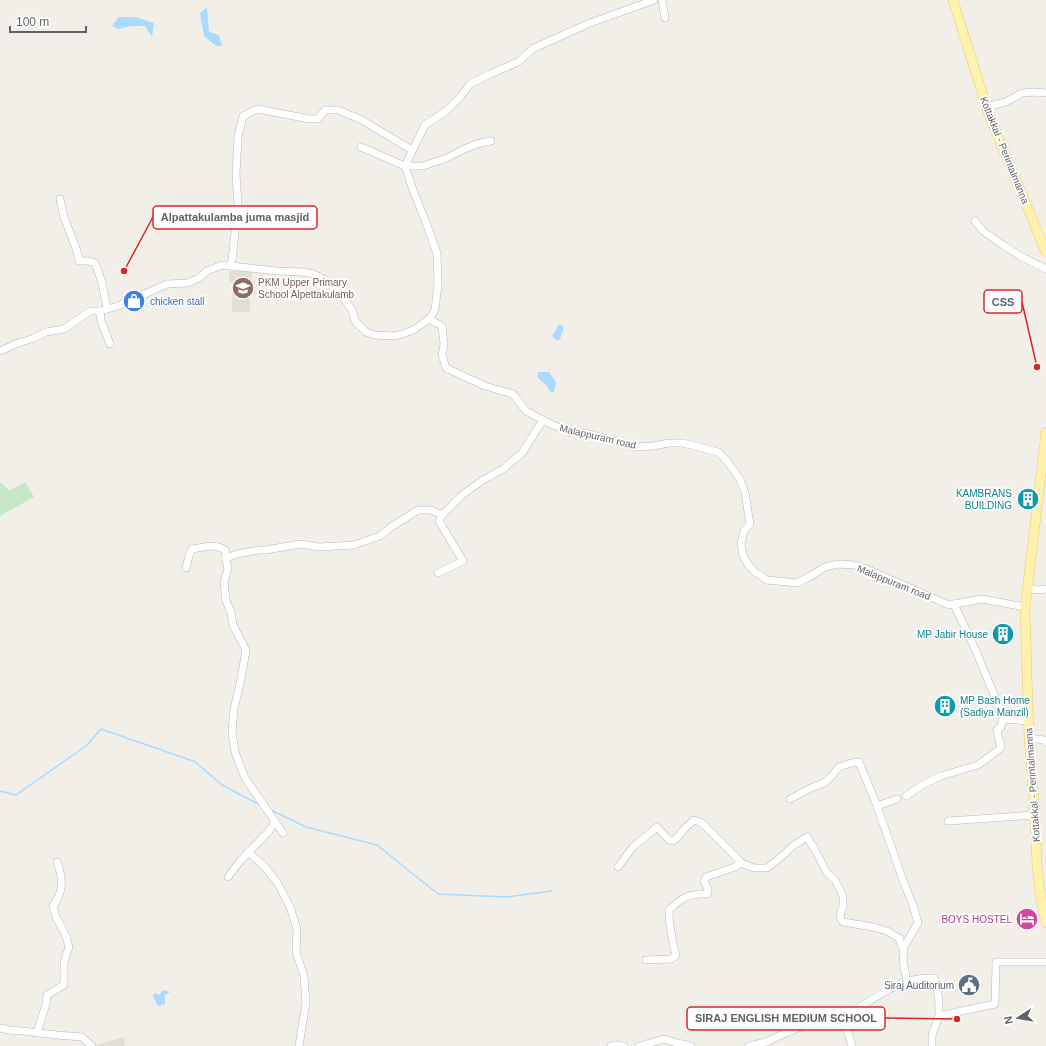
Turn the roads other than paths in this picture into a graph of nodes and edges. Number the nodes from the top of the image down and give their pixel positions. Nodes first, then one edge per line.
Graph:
1 (654, 0) edge
2 (662, 0) edge
3 (953, 0) edge
4 (665, 18) dead end
5 (1046, 93) edge
6 (986, 107) junction
7 (491, 141) dead end
8 (361, 147) dead end
9 (412, 150) junction
10 (405, 166) junction
11 (60, 199) dead end
12 (975, 222) dead end
13 (1046, 252) edge
14 (230, 265) junction
15 (1046, 269) edge
16 (104, 310) junction
17 (429, 319) junction
18 (110, 344) dead end
19 (0, 351) edge
20 (543, 420) junction
21 (1046, 432) edge
22 (442, 515) junction
23 (226, 558) junction
24 (186, 568) dead end
25 (438, 573) dead end
26 (1027, 589) junction
27 (1046, 589) edge
28 (954, 604) junction
29 (1025, 607) junction
30 (1004, 719) junction
31 (1028, 721) junction
32 (1029, 738) junction
33 (1046, 742) edge
34 (906, 796) dead end
35 (790, 799) dead end
36 (897, 799) dead end
37 (877, 806) junction
38 (1035, 815) junction
39 (948, 821) dead end
40 (275, 822) junction
41 (283, 833) dead end
42 (248, 852) junction
43 (57, 862) dead end
44 (741, 863) junction
45 (618, 867) dead end
46 (228, 877) dead end
47 (1046, 923) edge
48 (903, 948) junction
49 (646, 960) dead end
50 (1046, 962) edge
51 (907, 982) junction
52 (843, 1016) junction
53 (939, 1016) junction
54 (0, 1028) edge
55 (37, 1033) junction
56 (92, 1046) edge
57 (299, 1046) edge
58 (611, 1046) edge
59 (624, 1046) edge
60 (639, 1046) edge
61 (691, 1046) edge
62 (749, 1046) edge
63 (852, 1046) edge
64 (932, 1046) edge

1 - 9 street
2 - 4 street
3 - 6 main road, Kottakkal - Perintalmanna
5 - 6 street
6 - 13 main road, Kottakkal - Perintalmanna
7 - 10 street
8 - 10 street
9 - 10 street
9 - 14 street
10 - 17 street
11 - 16 street
12 - 15 street
14 - 16 street
14 - 17 street
16 - 18 street
16 - 19 street
17 - 20 street, Malappuram road
20 - 22 street
20 - 28 street, Malappuram road
21 - 26 main road, Kottakkal - Perintalmanna
22 - 23 street
22 - 25 street
23 - 24 street
23 - 40 street
26 - 27 street
26 - 29 main road, Kottakkal - Perintalmanna
28 - 29 street, Malappuram road
28 - 30 street
29 - 31 main road, Kottakkal - Perintalmanna
30 - 31 street
30 - 34 street
31 - 32 main road, Kottakkal - Perintalmanna
32 - 33 street
32 - 38 main road, Kottakkal - Perintalmanna
35 - 37 street
36 - 37 street
37 - 48 street
38 - 39 street
38 - 47 main road, Kottakkal - Perintalmanna
40 - 41 street
40 - 42 street
42 - 46 street
42 - 57 street
43 - 55 street
44 - 45 street
44 - 48 street
44 - 49 street
48 - 51 street
50 - 53 street
51 - 52 street
51 - 53 street
52 - 62 street
52 - 63 street
53 - 64 street
54 - 55 street
55 - 56 street
58 - 59 street
60 - 61 street

